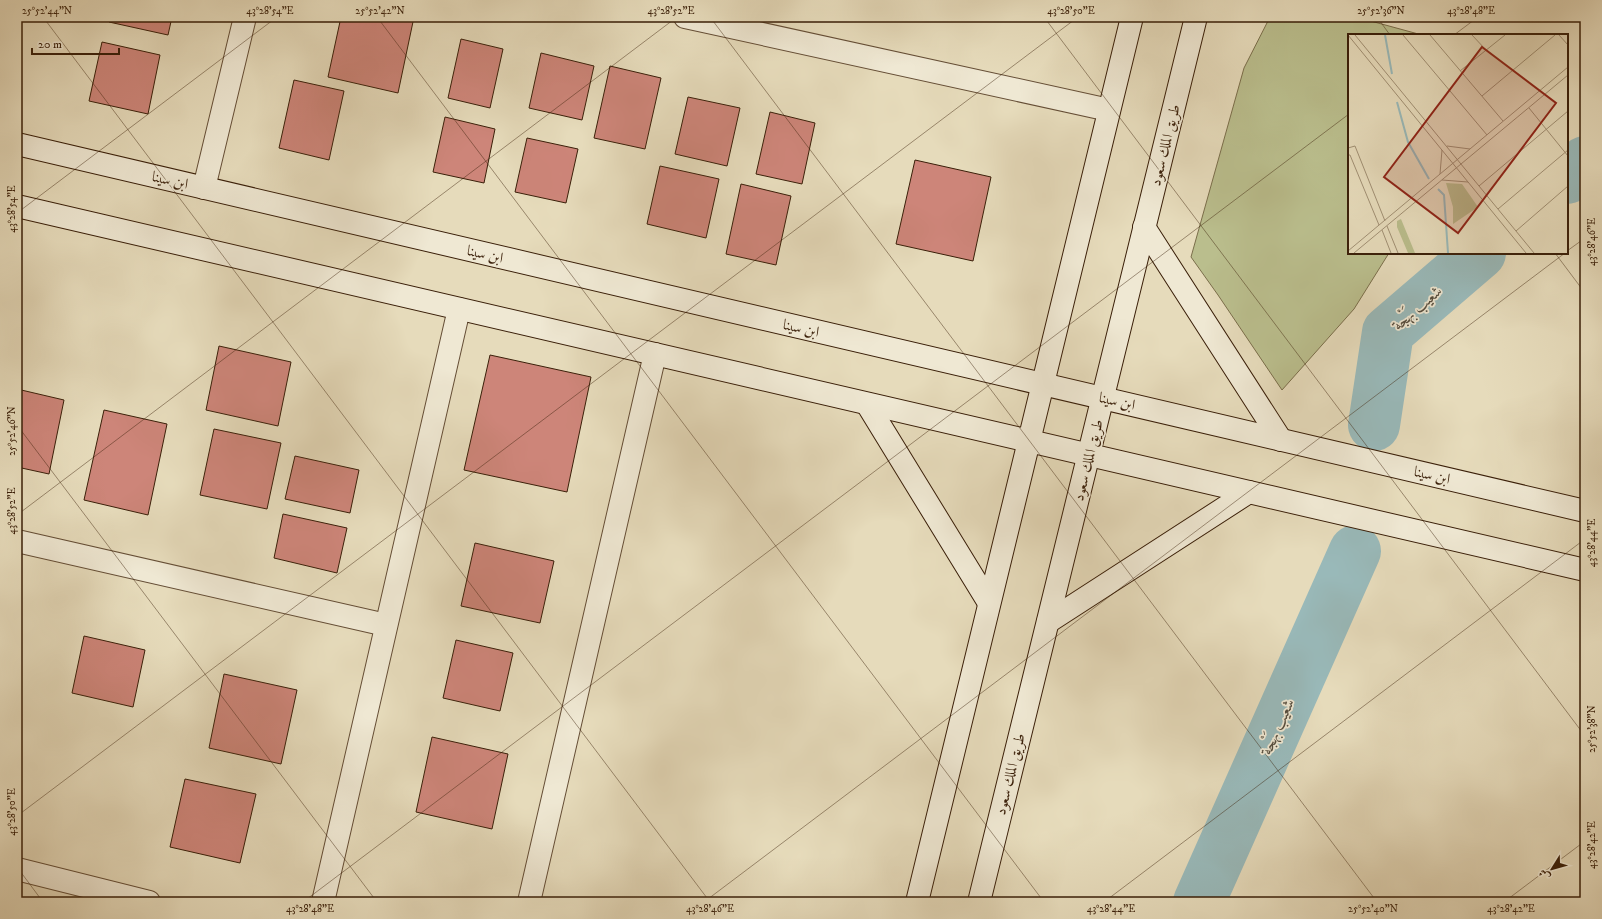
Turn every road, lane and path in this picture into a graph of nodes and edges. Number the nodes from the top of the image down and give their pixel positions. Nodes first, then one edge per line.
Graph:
1 (245, 17) edge
2 (685, 17) edge
3 (1132, 17) edge
4 (1196, 17) edge
5 (1109, 110) junction
6 (17, 144) edge
7 (204, 188) junction
8 (17, 206) edge
9 (1144, 227) junction
10 (459, 309) junction
11 (655, 354) junction
12 (1042, 384) junction
13 (1103, 398) junction
14 (867, 404) junction
15 (1281, 440) junction
16 (1029, 441) junction
17 (1089, 454) junction
18 (1249, 492) junction
19 (1585, 511) edge
20 (17, 540) edge
21 (1585, 570) edge
22 (989, 603) junction
23 (1048, 622) junction
24 (386, 626) junction
25 (17, 869) edge
26 (149, 902) edge
27 (323, 902) edge
28 (529, 902) edge
29 (917, 902) edge
30 (979, 902) edge

1 - 7 street
2 - 5 street
3 - 5 street
4 - 9 street, طريق الملك سعود
5 - 12 street
6 - 7 street, ابن سينا
7 - 12 street, ابن سينا
8 - 10 street
9 - 13 street, طريق الملك سعود
9 - 15 street
10 - 11 street
10 - 24 street
11 - 14 street
11 - 28 street
12 - 13 street, ابن سينا
12 - 16 street
13 - 15 street, ابن سينا
13 - 17 street, طريق الملك سعود
14 - 16 street
14 - 22 street
15 - 19 street, ابن سينا
16 - 17 street
16 - 22 street
17 - 18 street
17 - 23 street, طريق الملك سعود
18 - 21 street
18 - 23 street
20 - 24 street
22 - 29 street
23 - 30 street, طريق الملك سعود
24 - 27 street
25 - 26 street

